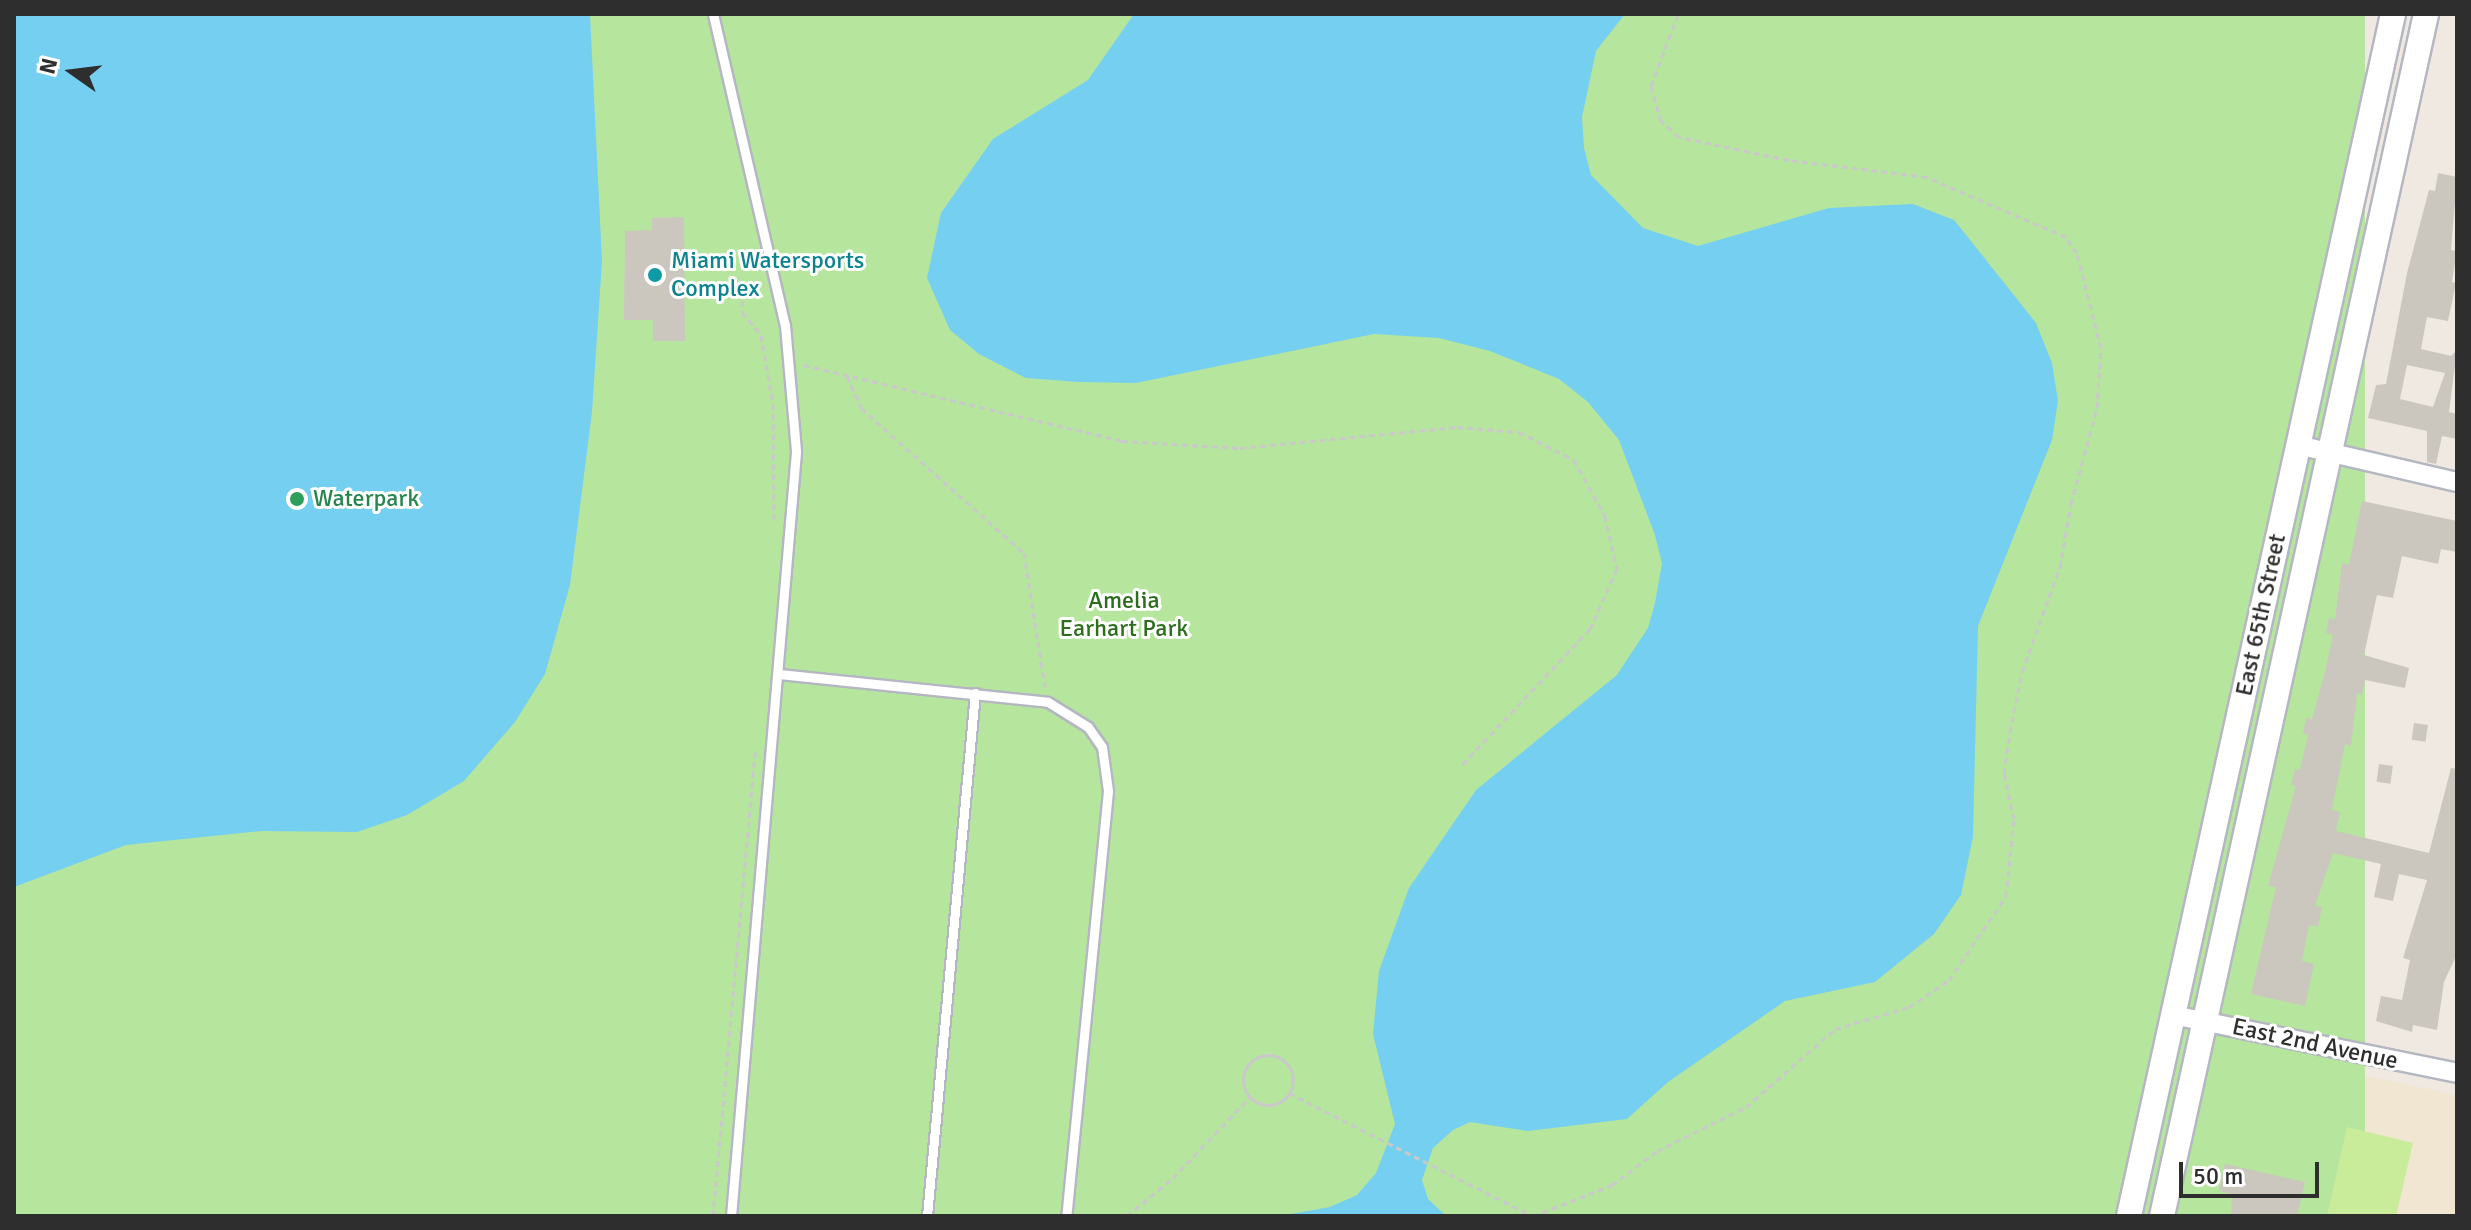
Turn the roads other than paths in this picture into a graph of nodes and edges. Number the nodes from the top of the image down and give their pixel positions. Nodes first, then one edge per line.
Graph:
1 (713, 14) edge
2 (2393, 14) edge
3 (2426, 14) edge
4 (2298, 445) junction
5 (2329, 453) junction
6 (2457, 482) edge
7 (779, 674) junction
8 (975, 693) junction
9 (2173, 1015) junction
10 (2204, 1021) junction
11 (2457, 1073) edge
12 (731, 1216) edge
13 (927, 1216) edge
14 (1066, 1216) edge
15 (2129, 1216) edge
16 (2162, 1216) edge

1 - 7 lane
2 - 4 main road, East 65th Street
3 - 5 main road, East 65th Street
4 - 5 street
4 - 9 main road, East 65th Street
5 - 6 street
5 - 10 main road, East 65th Street
7 - 8 lane
7 - 12 lane
8 - 13 lane
8 - 14 lane
9 - 10 street, East 2nd Avenue
9 - 15 main road, East 65th Street
10 - 11 street, East 2nd Avenue
10 - 16 main road, East 65th Street

